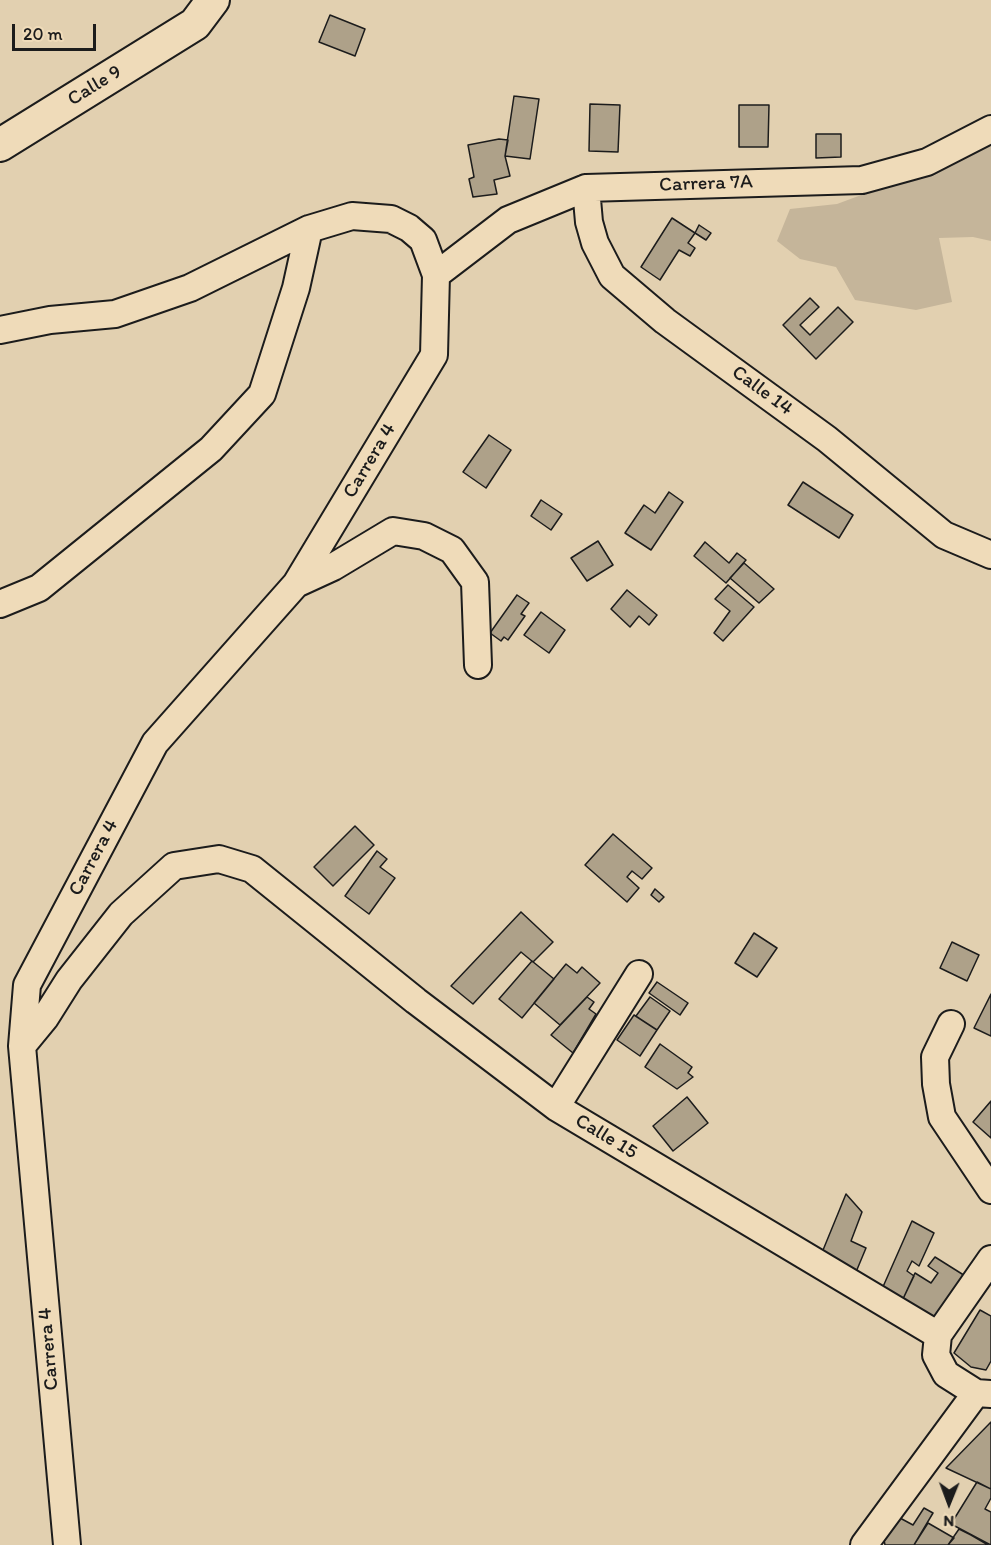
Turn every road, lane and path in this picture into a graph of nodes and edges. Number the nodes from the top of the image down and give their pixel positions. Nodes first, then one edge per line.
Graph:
1 (213, 0) edge
2 (991, 129) edge
3 (0, 145) edge
4 (586, 188) junction
5 (309, 229) junction
6 (436, 275) junction
7 (0, 330) edge
8 (991, 555) edge
9 (296, 584) junction
10 (0, 604) edge
11 (478, 665) dead end
12 (639, 974) dead end
13 (951, 1024) dead end
14 (22, 1046) junction
15 (556, 1107) junction
16 (991, 1190) edge
17 (991, 1259) edge
18 (938, 1335) junction
19 (983, 1393) edge
20 (67, 1545) edge
21 (864, 1545) edge

1 - 3 street, Calle 9
2 - 4 street, Carrera 7A
4 - 6 street, Carrera 7A
4 - 8 street, Calle 14
5 - 6 street, Carrera 4
5 - 7 street, Carrera 4
5 - 10 street
6 - 9 street, Carrera 4
9 - 11 street
9 - 14 street, Carrera 4
12 - 15 street
13 - 16 street
14 - 15 street, Calle 15
14 - 20 street, Carrera 4
15 - 18 street, Calle 15
17 - 18 street
18 - 19 street
19 - 21 street

